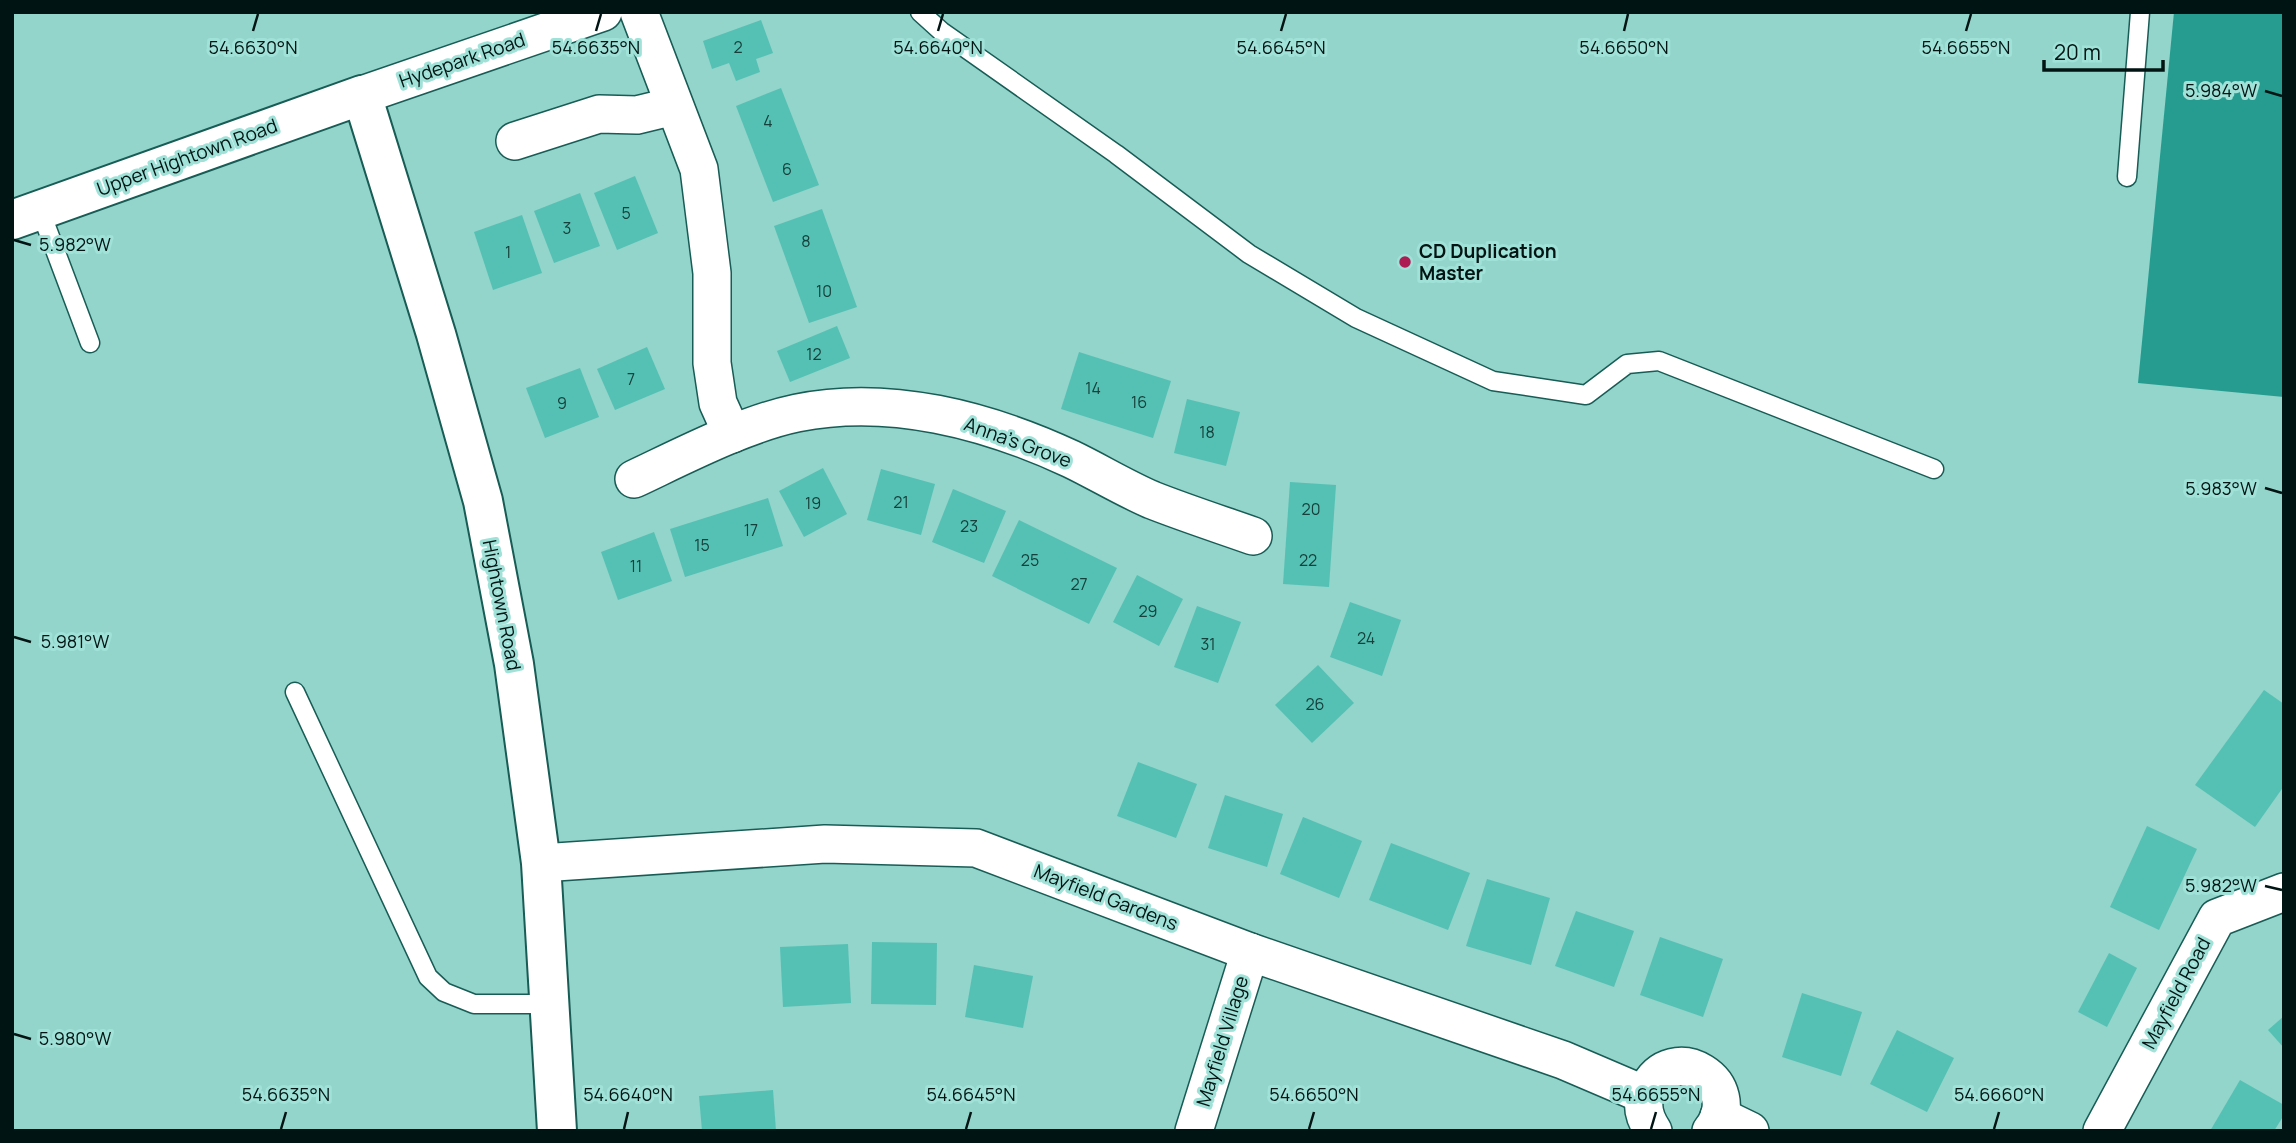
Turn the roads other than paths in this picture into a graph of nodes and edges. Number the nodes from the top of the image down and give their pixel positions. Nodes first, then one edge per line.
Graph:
1 (603, 12) edge
2 (639, 12) edge
3 (920, 12) edge
4 (2140, 12) edge
5 (362, 95) junction
6 (674, 106) junction
7 (515, 141) dead end
8 (2127, 177) dead end
9 (26, 215) edge
10 (90, 343) dead end
11 (732, 434) junction
12 (1934, 469) dead end
13 (634, 479) dead end
14 (1253, 536) dead end
15 (295, 692) dead end
16 (541, 863) junction
17 (2284, 892) edge
18 (1250, 951) junction
19 (550, 1004) junction
20 (1645, 1095) junction
21 (1727, 1126) edge
22 (557, 1131) edge
23 (1194, 1131) edge
24 (1653, 1131) edge
25 (2102, 1131) edge

1 - 5 street, Hydepark Road
2 - 6 street
3 - 12 lane
4 - 8 lane
5 - 9 main road, Upper Hightown Road
5 - 16 main road, Hightown Road
6 - 7 street
6 - 11 street
9 - 10 lane
11 - 13 street, Anna's Grove
11 - 14 street, Anna's Grove
15 - 19 lane
16 - 18 street, Mayfield Gardens
16 - 19 main road, Hightown Road
17 - 25 street, Mayfield Road
18 - 20 street, Mayfield Gardens
18 - 23 street, Mayfield Village
19 - 22 main road, Hightown Road
20 - 21 street
20 - 24 street

